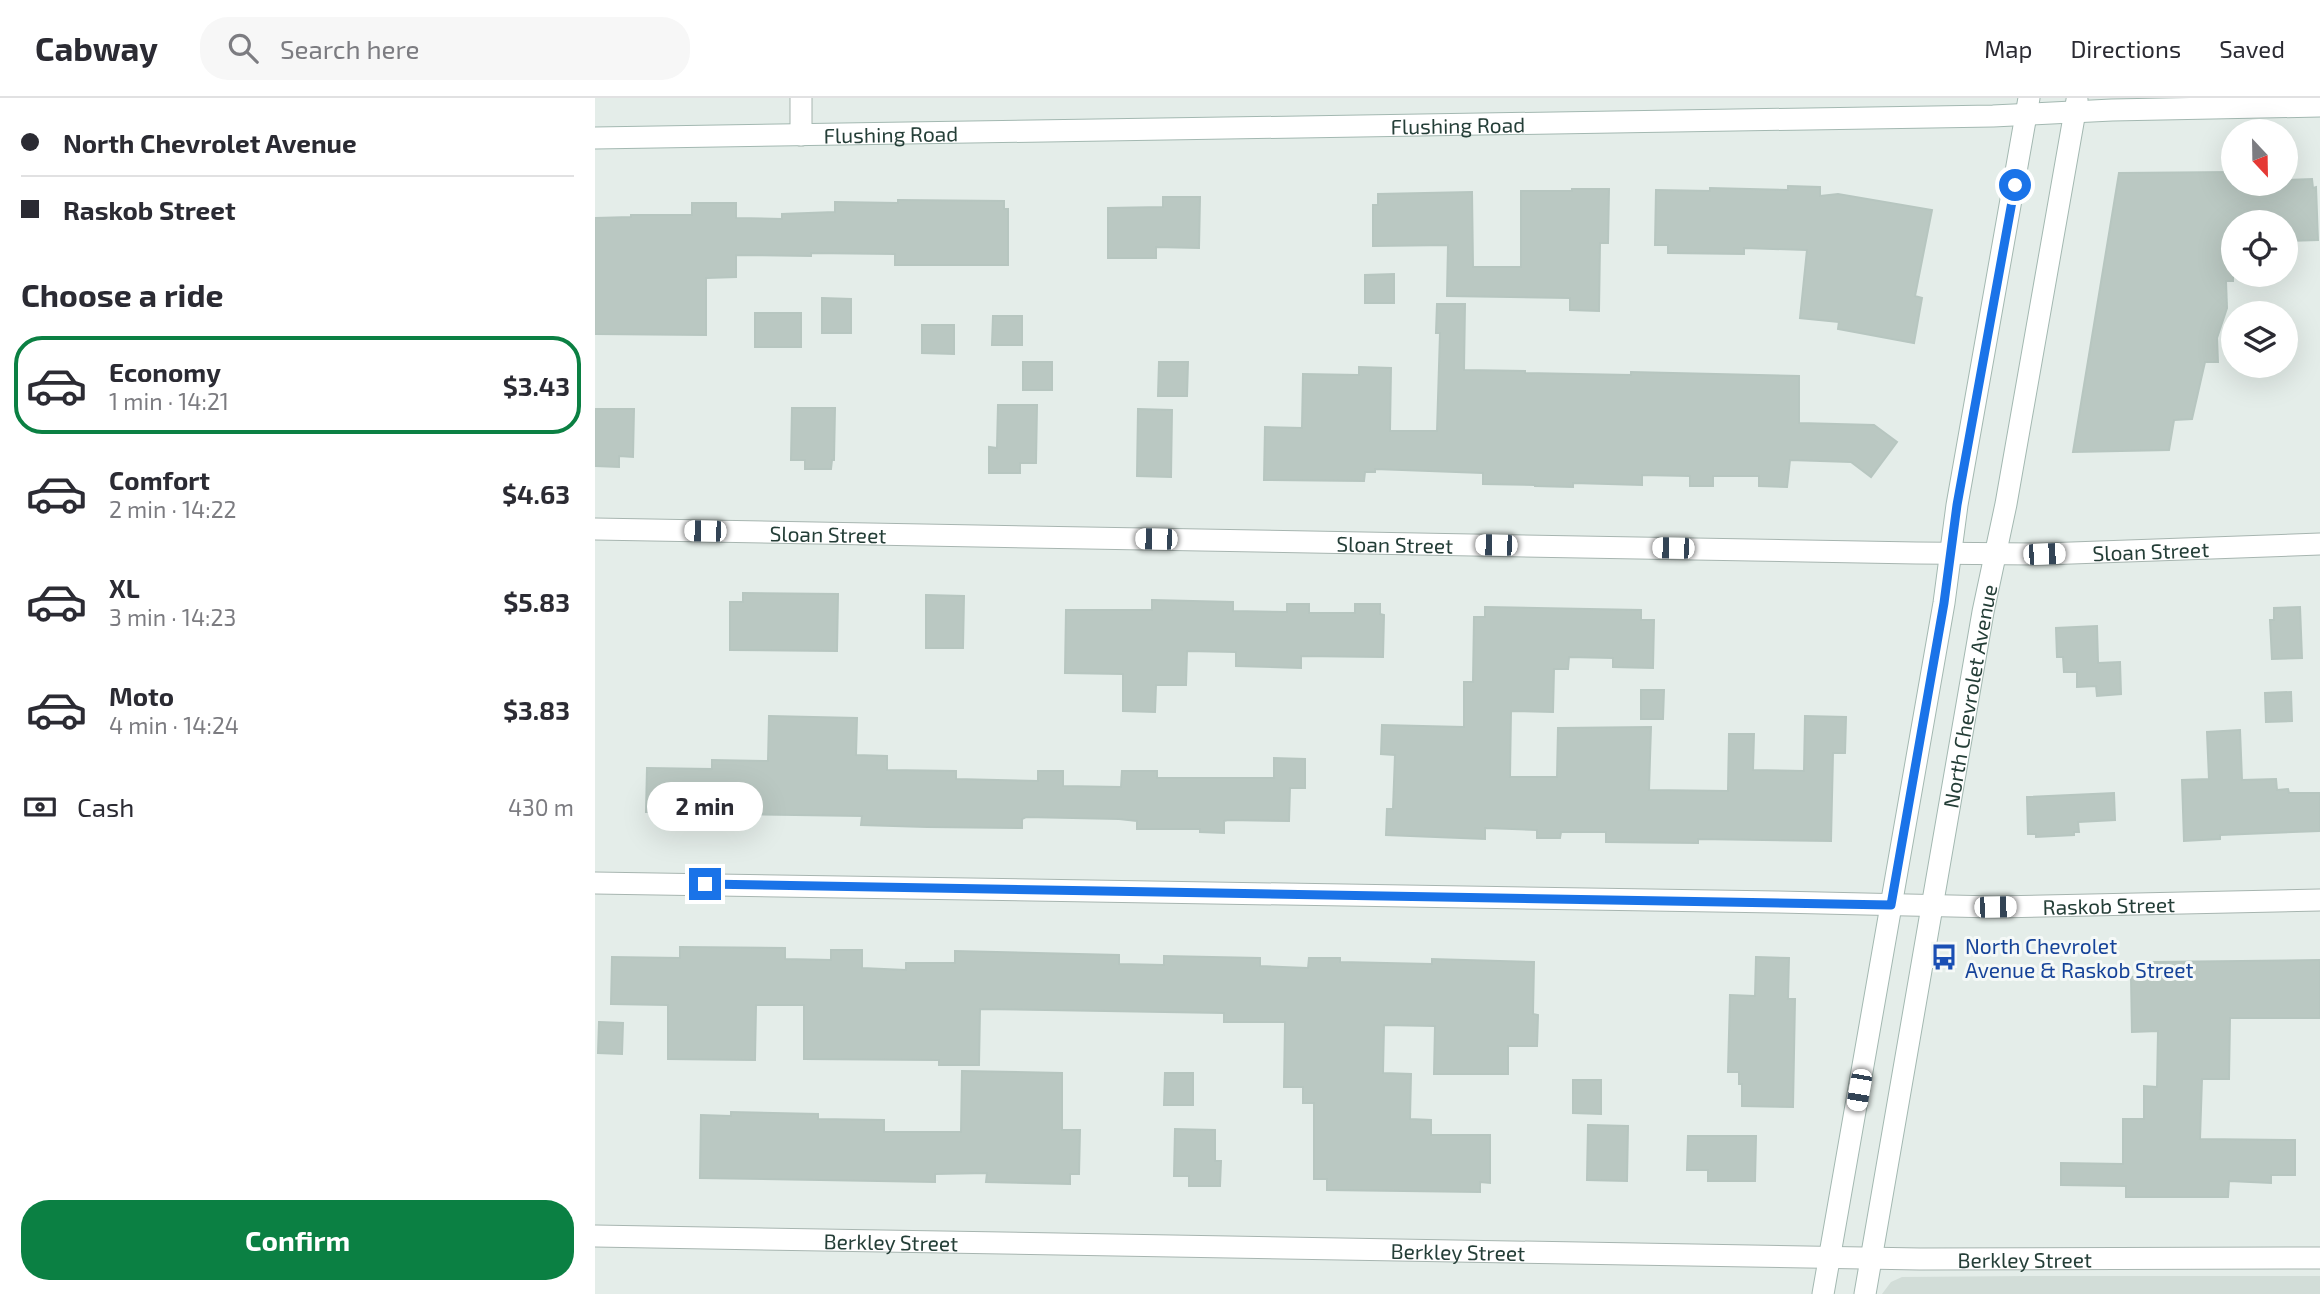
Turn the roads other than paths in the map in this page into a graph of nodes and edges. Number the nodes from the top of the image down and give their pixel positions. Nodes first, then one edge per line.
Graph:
1 (801, 98) edge
2 (2076, 105) edge
3 (2027, 106) edge
4 (2320, 106) edge
5 (801, 135) junction
6 (595, 138) edge
7 (595, 529) edge
8 (2320, 544) edge
9 (1951, 553) junction
10 (1996, 553) junction
11 (595, 883) edge
12 (2320, 900) edge
13 (1891, 905) junction
14 (1933, 906) junction
15 (595, 1236) edge
16 (1830, 1257) junction
17 (1871, 1258) junction
18 (2320, 1258) edge
19 (1823, 1294) edge
20 (1865, 1294) edge

1 - 5 street
2 - 3 street, Flushing Road
2 - 4 street, Flushing Road
2 - 10 street, North Chevrolet Avenue
3 - 5 street, Flushing Road
3 - 9 street, North Chevrolet Avenue
5 - 6 street, Flushing Road
7 - 9 street, Sloan Street
8 - 10 street, Sloan Street
9 - 10 street, Sloan Street
9 - 13 street, North Chevrolet Avenue
10 - 14 street, North Chevrolet Avenue
11 - 13 street, Raskob Street
12 - 14 street, Raskob Street
13 - 14 street, Raskob Street
13 - 16 street, North Chevrolet Avenue
14 - 17 street, North Chevrolet Avenue
15 - 16 street, Berkley Street
16 - 17 street, Berkley Street
16 - 19 street, North Chevrolet Avenue
17 - 18 street, Berkley Street
17 - 20 street, North Chevrolet Avenue

